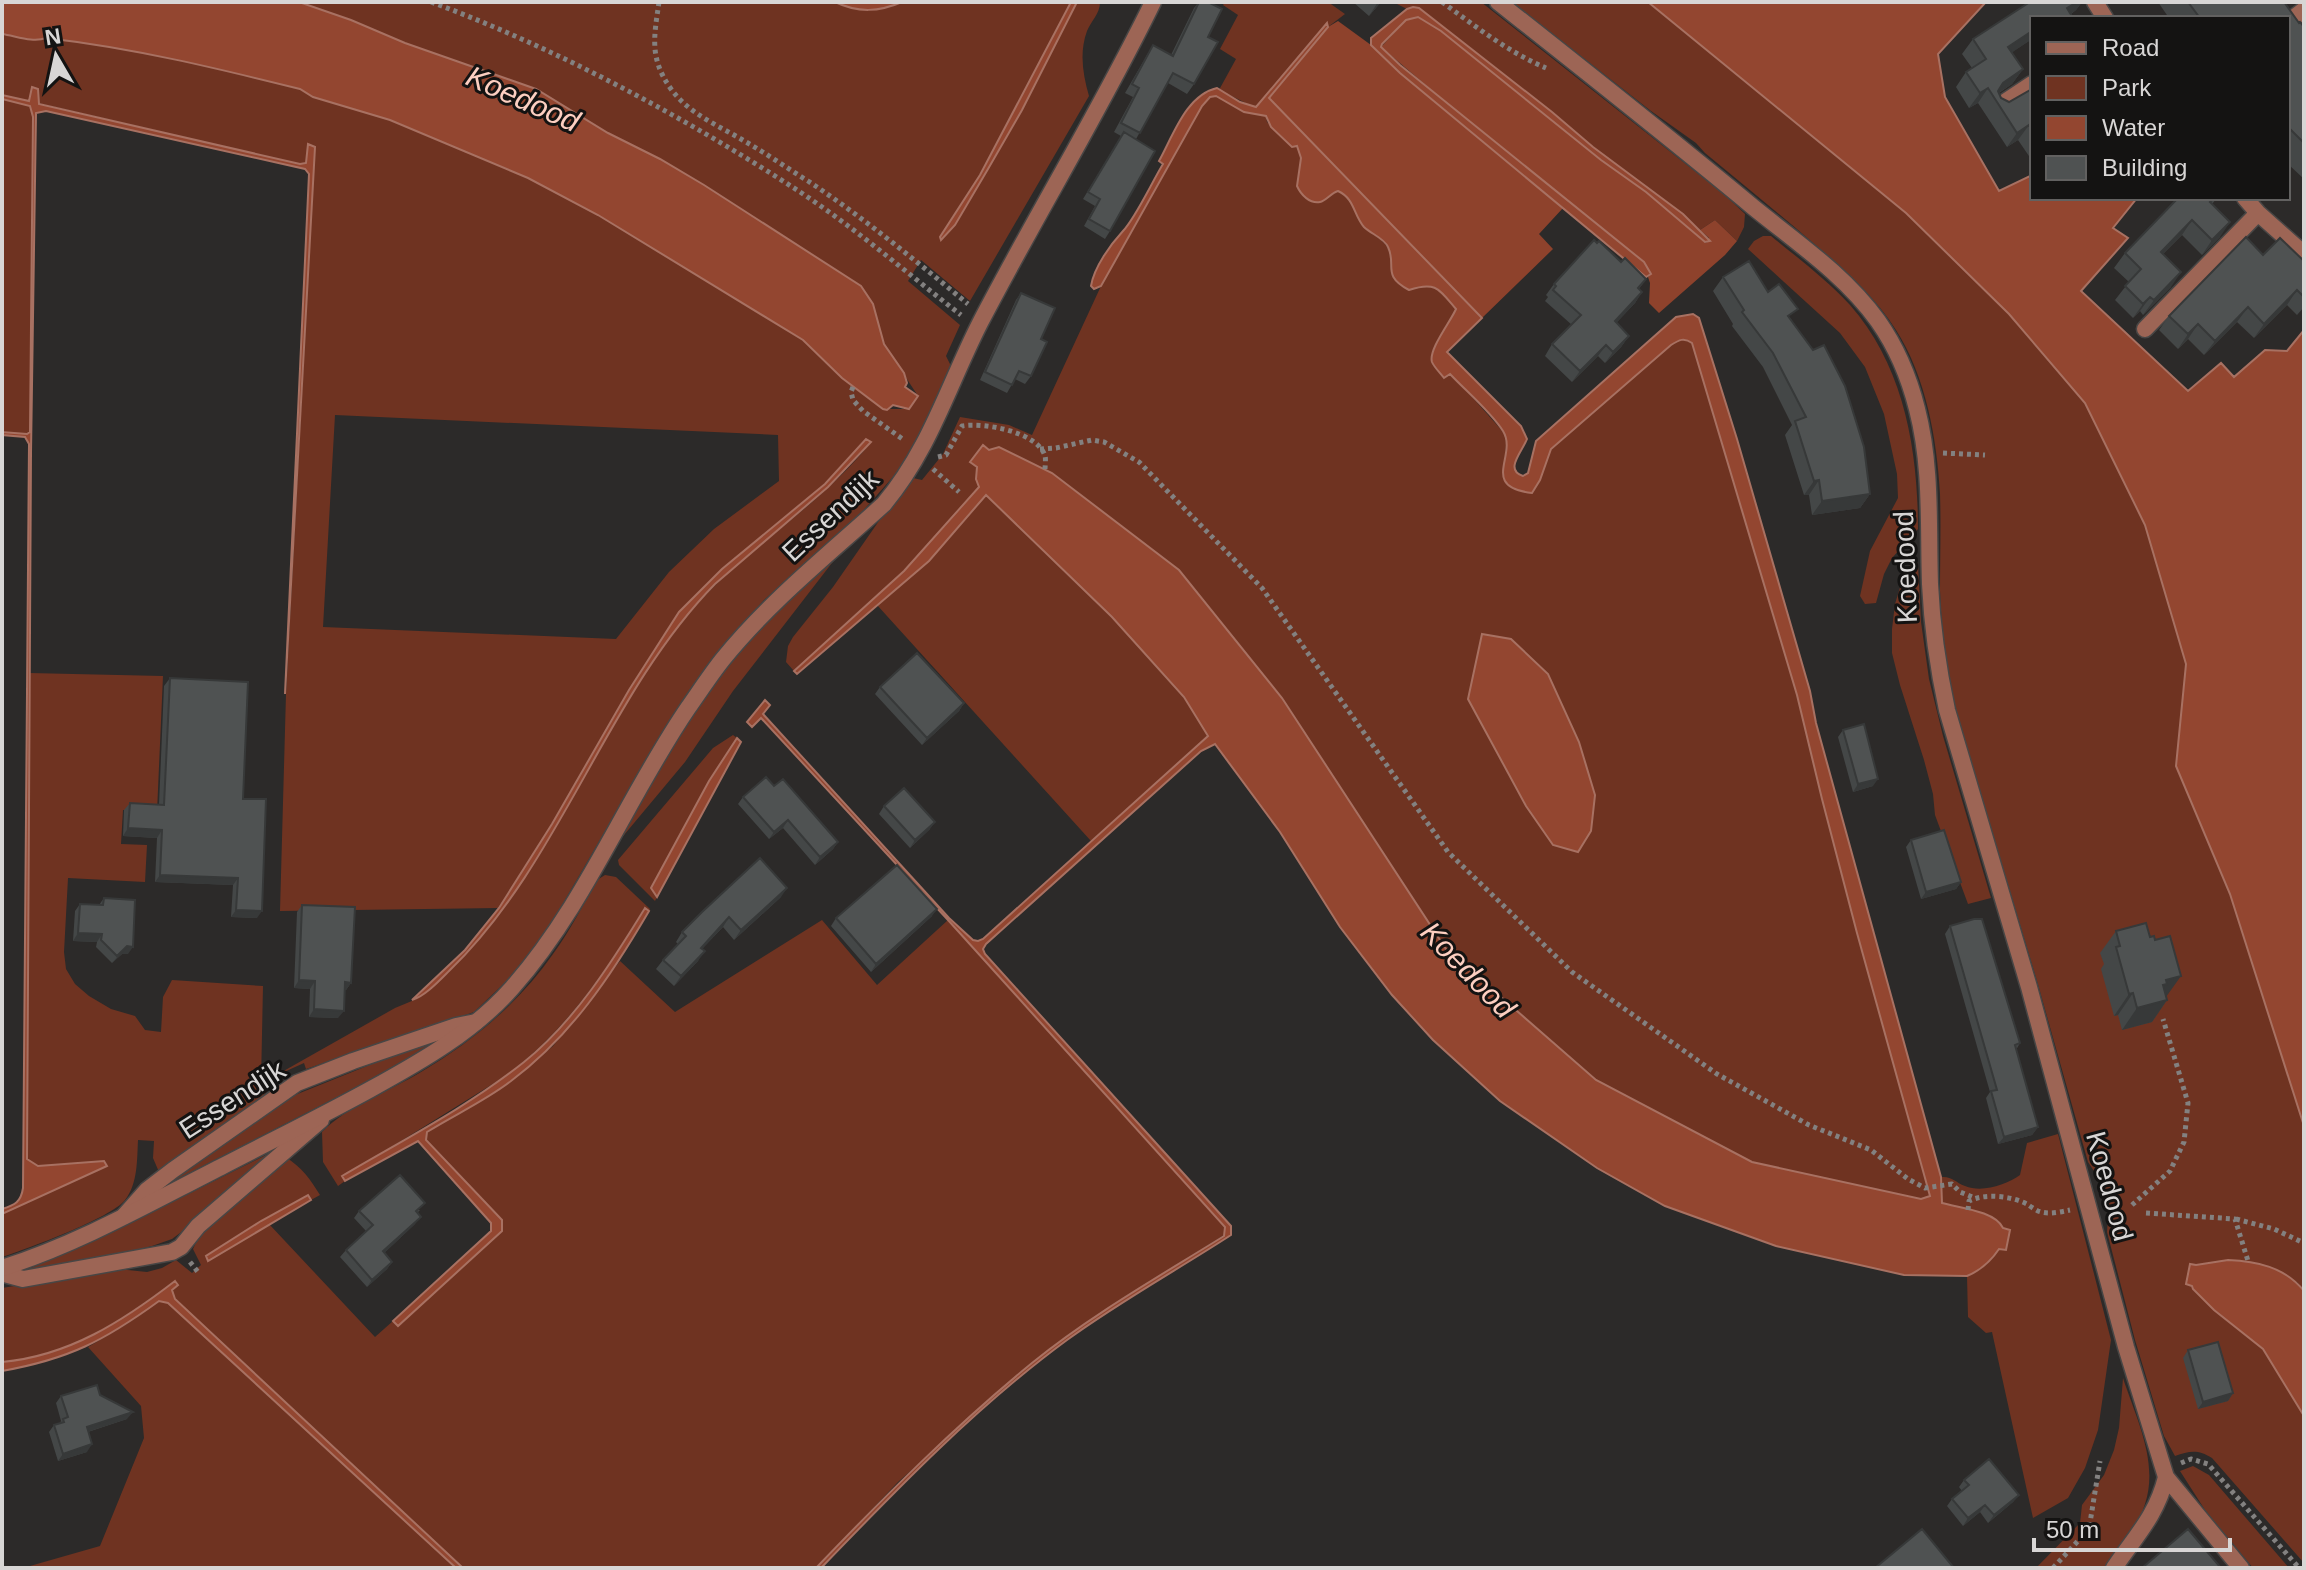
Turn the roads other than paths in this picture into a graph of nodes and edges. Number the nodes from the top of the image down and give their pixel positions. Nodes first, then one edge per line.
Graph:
1 (1153, 2) edge
2 (1498, 2) edge
3 (2030, 85) edge
4 (1999, 106) edge
5 (2247, 200) edge
6 (2258, 213) junction
7 (2304, 254) edge
8 (2145, 329) dead end
9 (476, 1022) junction
10 (330, 1111) junction
11 (124, 1216) junction
12 (2, 1269) edge
13 (2166, 1477) junction
14 (2114, 1568) edge
15 (2241, 1568) edge

1 - 9 street, Essendijk
2 - 13 street, Koedood
3 - 4 street
5 - 6 street
6 - 7 street
6 - 8 street
9 - 10 street, Essendijk
9 - 11 street, Essendijk
10 - 11 street, Essendijk
10 - 12 street, Essendijk
11 - 12 street, Essendijk
13 - 14 street
13 - 15 street, Koedood

